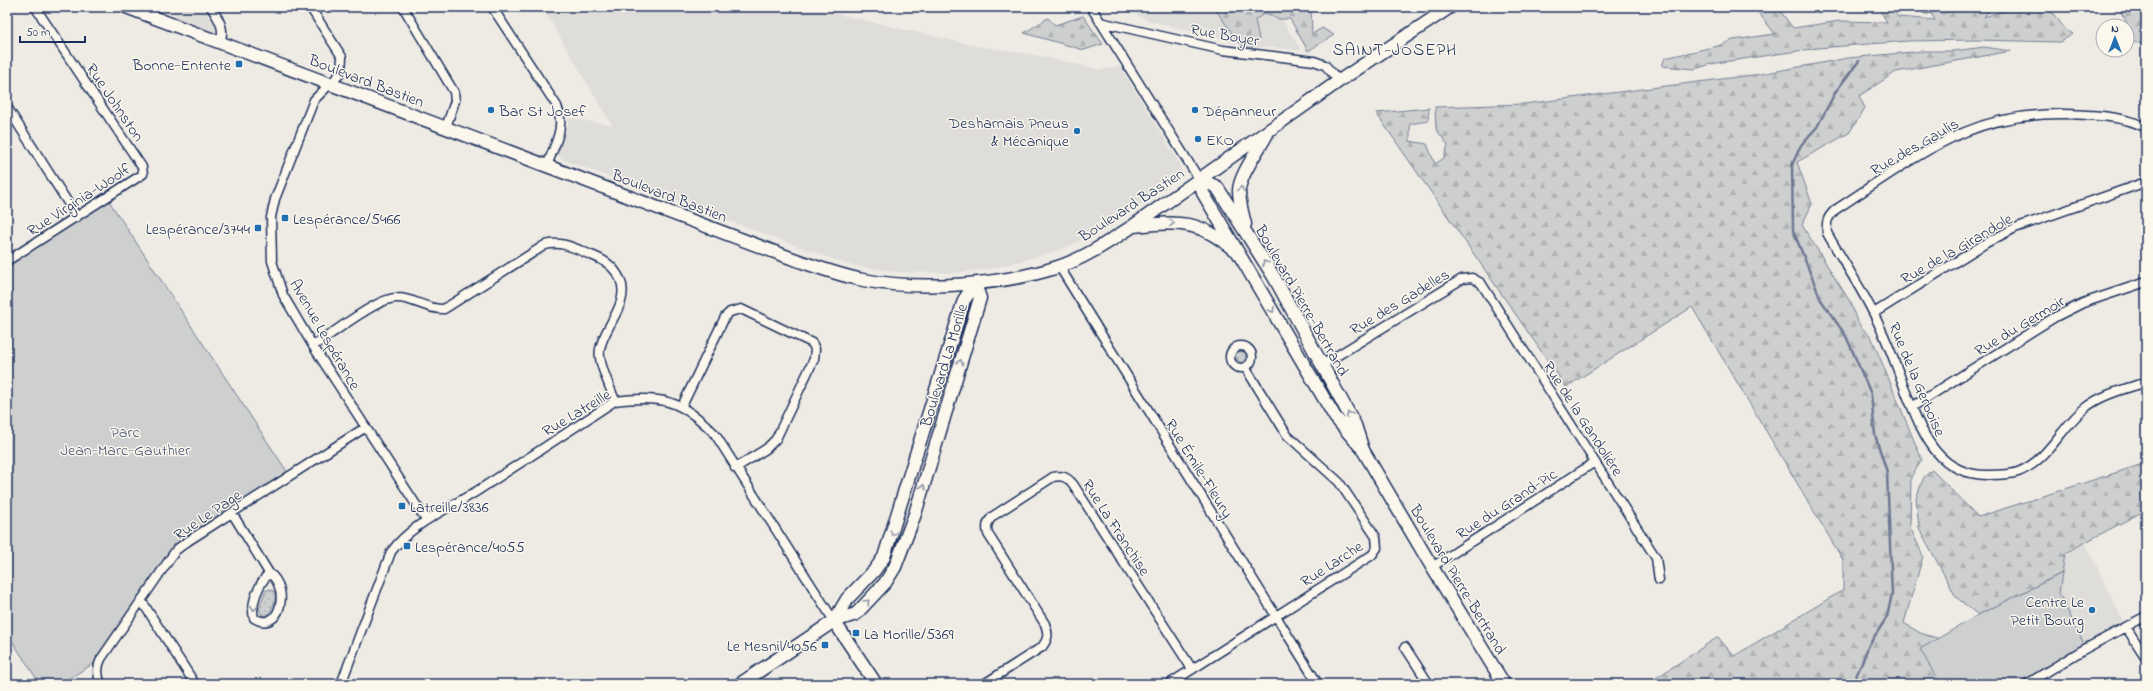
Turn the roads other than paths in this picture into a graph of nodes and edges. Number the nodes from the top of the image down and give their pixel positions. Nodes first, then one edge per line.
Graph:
1 (35, 7) edge
2 (126, 7) edge
3 (211, 7) edge
4 (310, 7) edge
5 (403, 7) edge
6 (492, 7) edge
7 (1091, 7) edge
8 (1450, 7) edge
9 (1100, 22) junction
10 (220, 42) junction
11 (1339, 81) junction
12 (331, 84) junction
13 (7, 107) edge
14 (446, 127) junction
15 (2146, 128) edge
16 (1270, 130) junction
17 (546, 166) junction
18 (144, 174) joint
19 (1200, 179) junction
20 (2146, 182) edge
21 (77, 217) junction
22 (1826, 223) joint
23 (1133, 226) junction
24 (1250, 240) junction
25 (1241, 257) junction
26 (7, 261) edge
27 (1059, 266) junction
28 (1472, 278) joint
29 (2146, 282) edge
30 (975, 284) junction
31 (1874, 313) junction
32 (313, 346) junction
33 (1322, 365) junction
34 (1245, 367) dead end
35 (2146, 382) edge
36 (615, 401) junction
37 (682, 406) junction
38 (1912, 407) junction
39 (366, 427) junction
40 (1363, 450) junction
41 (1595, 462) junction
42 (735, 468) junction
43 (232, 513) junction
44 (426, 520) junction
45 (1432, 567) junction
46 (269, 573) junction
47 (1659, 580) dead end
48 (141, 600) junction
49 (1274, 616) junction
50 (2146, 616) edge
51 (834, 621) junction
52 (2126, 627) junction
53 (1405, 647) dead end
54 (2146, 658) edge
55 (1192, 669) junction
56 (101, 684) edge
57 (195, 684) edge
58 (341, 684) edge
59 (740, 684) edge
60 (876, 684) edge
61 (984, 684) edge
62 (1169, 684) edge
63 (1318, 684) edge
64 (1429, 684) edge
65 (1504, 684) edge
66 (2027, 684) edge

1 - 18 street, Rue Johnston
2 - 10 main road, Boulevard Bastien
3 - 10 street
4 - 12 street, Avenue Lespérance
5 - 14 street
6 - 17 street
7 - 9 street, Boulevard Pierre-Bertrand
8 - 11 main road, Boulevard Bastien
9 - 11 street, Rue Boyer
9 - 19 street, Boulevard Pierre-Bertrand
10 - 12 main road, Boulevard Bastien
11 - 16 main road, Boulevard Bastien
12 - 14 main road, Boulevard Bastien
12 - 32 street, Avenue Lespérance
13 - 21 street
14 - 17 main road, Boulevard Bastien
15 - 22 street, Rue des Gaulis
16 - 19 main road, Boulevard Bastien
24 -> 16 main road
17 - 30 main road, Boulevard Bastien
18 - 21 street, Rue Virginia-Woolf
19 - 23 main road, Boulevard Bastien
19 - 24 main road, Boulevard Pierre-Bertrand
19 - 25 main road, Boulevard Pierre-Bertrand
20 - 31 street, Rue de la Girandole
21 - 26 street, Rue Virginia-Woolf
22 - 31 street, Rue de la Gerboise
23 -> 25 main road
23 - 27 main road, Boulevard Bastien
33 -> 24 main road, Boulevard Pierre-Bertrand
25 -> 40 main road, Boulevard Pierre-Bertrand
27 - 30 main road, Boulevard Bastien
27 - 49 street, Rue Émile-Fleury
28 - 33 street, Rue des Gadelles
28 - 41 street, Rue de la Gandolière
29 - 38 street, Rue du Germoir
30 -> 51 main road, Boulevard La Morille
51 -> 30 main road, Boulevard La Morille
31 - 38 street, Rue de la Gerboise
32 - 36 street
32 - 39 street, Avenue Lespérance
40 -> 33 main road, Boulevard Pierre-Bertrand
34 - 49 street, Rue Larche
35 - 38 street, Rue de la Gerboise
36 - 37 street, Rue Latreille
36 - 44 street, Rue Latreille
37 - 42 street, Rue Latreille
37 - 42 street
39 - 43 street, Rue Le Page
39 - 44 street, Avenue Lespérance
40 - 45 main road, Boulevard Pierre-Bertrand
41 - 45 street, Rue du Grand-Pic
41 - 47 street, Rue de la Gandolière
42 - 51 street, Rue Latreille
43 - 46 street
43 - 48 street, Rue Le Page
44 - 58 street, Rue Latreille
45 - 65 main road, Boulevard Pierre-Bertrand
46 -> 46 street
48 - 56 street, Rue Le Page
48 - 57 street
49 - 55 street, Rue Larche
49 - 63 street, Rue Émile-Fleury
50 - 52 street
51 - 59 main road, Boulevard La Morille
51 - 60 main road
52 - 54 street
52 - 66 street
53 - 64 street
55 - 61 street, Rue La Franchise
55 - 62 street, Rue Larche

